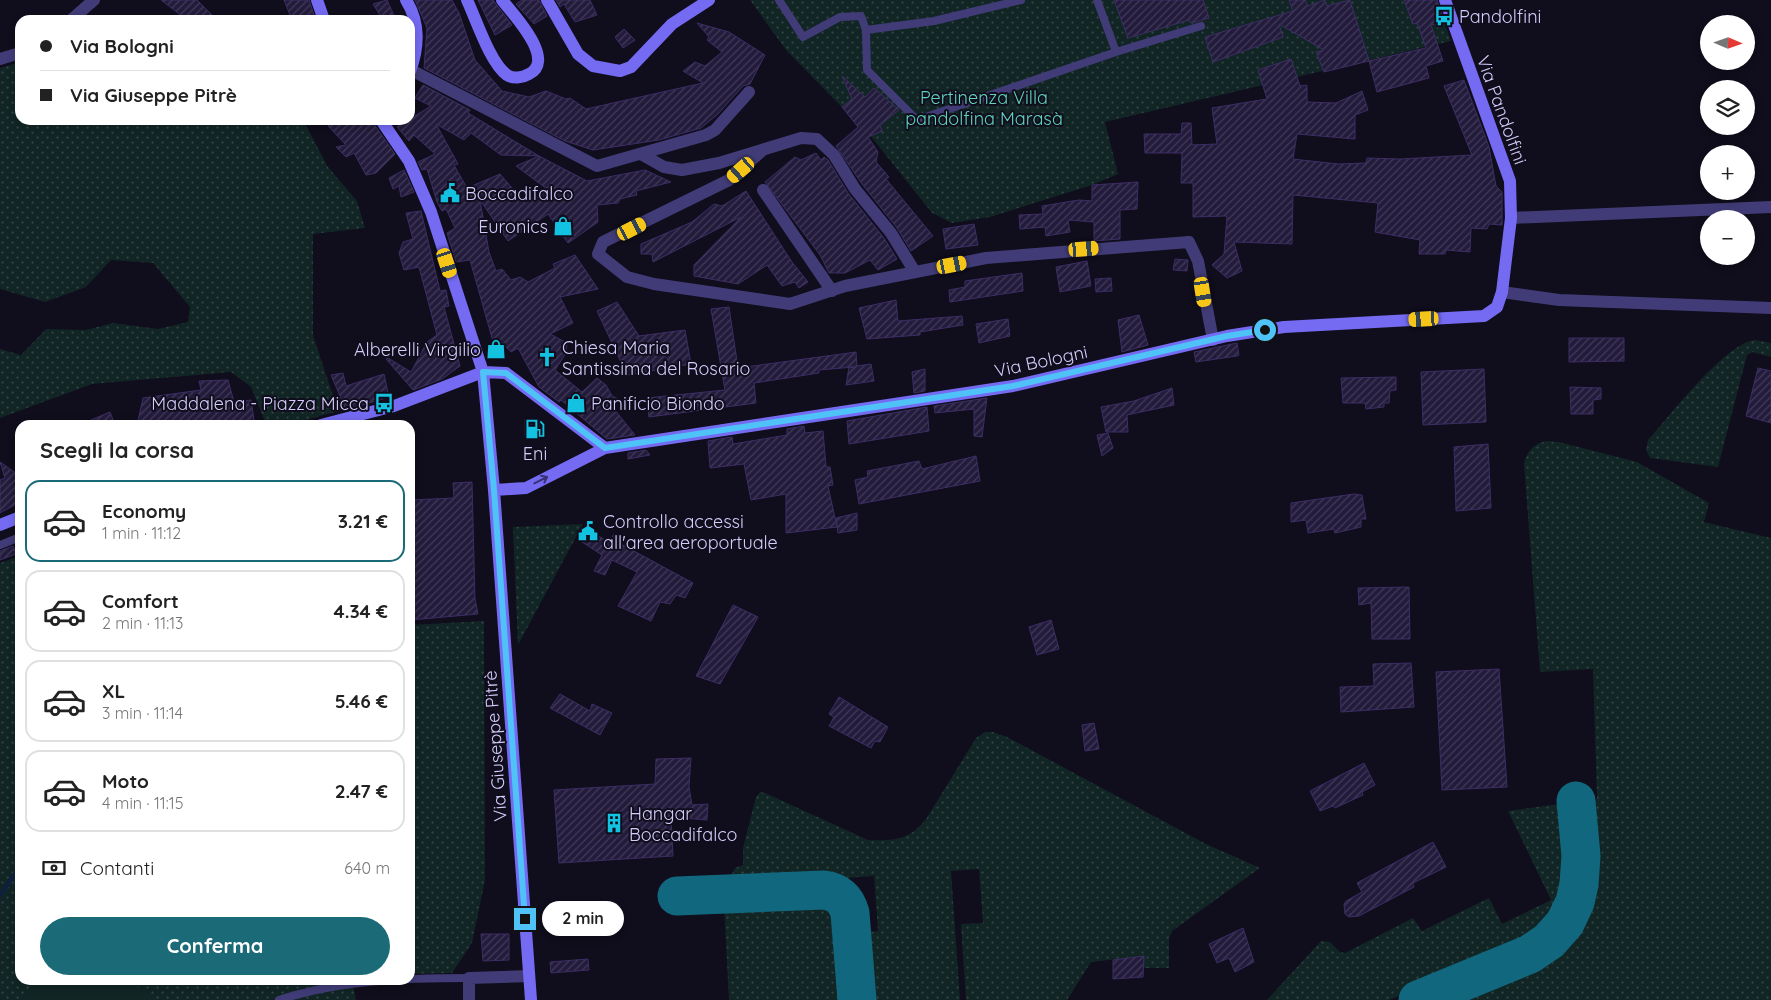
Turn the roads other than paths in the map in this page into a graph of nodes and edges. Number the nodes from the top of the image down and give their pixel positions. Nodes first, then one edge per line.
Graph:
1 (94, 0) edge
2 (316, 0) edge
3 (406, 0) edge
4 (467, 0) edge
5 (502, 0) edge
6 (547, 0) edge
7 (708, 0) edge
8 (779, 0) edge
9 (1021, 0) edge
10 (1097, 0) edge
11 (1445, 0) edge
12 (78, 15) edge
13 (322, 15) edge
14 (412, 15) edge
15 (415, 23) edge
16 (1201, 26) dead end
17 (866, 30) junction
18 (1116, 52) junction
19 (415, 53) edge
20 (15, 54) edge
21 (0, 59) edge
22 (415, 74) edge
23 (749, 92) dead end
24 (385, 125) edge
25 (764, 149) junction
26 (641, 154) junction
27 (763, 190) dead end
28 (1771, 207) edge
29 (1511, 218) junction
30 (915, 272) junction
31 (832, 291) junction
32 (1502, 292) junction
33 (1771, 308) edge
34 (1484, 316) joint
35 (1213, 340) junction
36 (483, 372) junction
37 (340, 420) edge
38 (605, 448) junction
39 (494, 490) junction
40 (15, 519) edge
41 (0, 525) edge
42 (15, 539) edge
43 (0, 545) edge
44 (529, 976) junction
45 (469, 978) junction
46 (415, 981) edge
47 (344, 985) edge
48 (279, 1000) edge
49 (469, 1000) edge
50 (531, 1000) edge

1 - 12 street
2 - 13 street
3 - 14 street
4 - 5 street
6 - 7 street
8 - 17 lane
9 - 17 lane
10 - 18 lane
11 - 29 street, Via Pandolfini
15 - 19 street
16 - 18 lane
17 - 18 lane
20 - 21 street
22 - 26 street
23 - 26 street
24 - 36 street, Via Giuseppe Pitrè
25 - 26 street
25 - 30 street
25 - 31 street
27 - 31 street
28 - 29 street
29 - 32 street, Via Pandolfini
30 - 31 street
30 - 35 street
32 - 33 street
32 - 34 street, Via Pandolfini
34 - 35 street, Via Bologni
35 - 38 street, Via Bologni
36 - 37 street
36 - 38 street
36 - 39 street, Via Giuseppe Pitrè
39 -> 38 street, Via Bologni
39 - 44 street, Via Giuseppe Pitrè
40 - 41 street
42 - 43 lane
44 - 45 street
44 - 50 street, Via Giuseppe Pitrè
45 - 46 lane
45 - 49 street
47 - 48 lane

